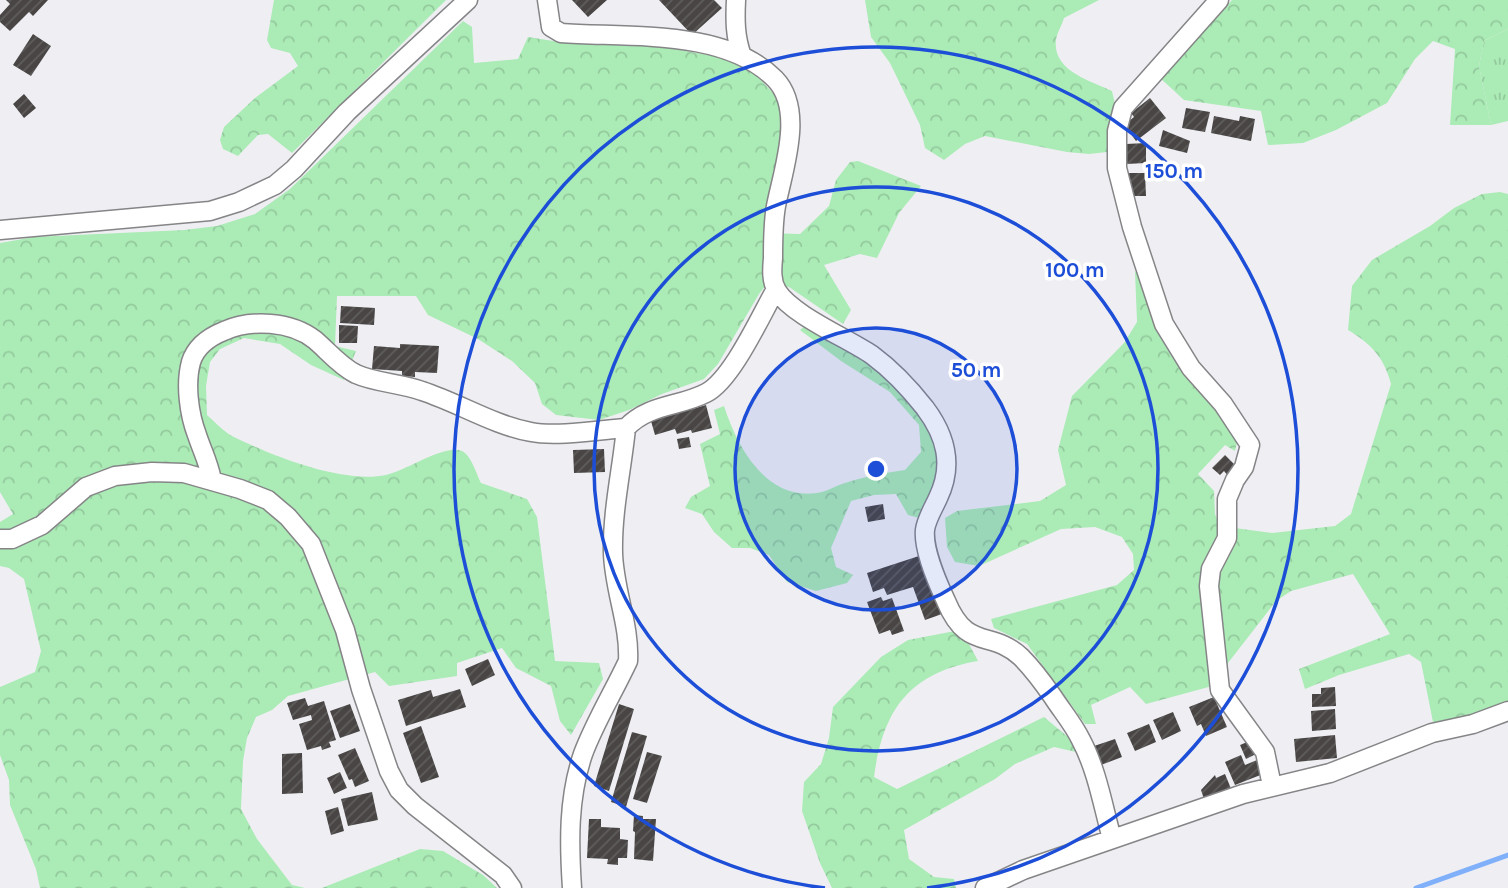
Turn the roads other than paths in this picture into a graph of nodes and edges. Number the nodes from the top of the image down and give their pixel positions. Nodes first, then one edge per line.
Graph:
1 (468, 0) edge
2 (547, 0) edge
3 (736, 0) edge
4 (1219, 0) edge
5 (743, 56) junction
6 (0, 230) edge
7 (776, 289) junction
8 (626, 428) junction
9 (212, 480) junction
10 (0, 539) edge
11 (1508, 711) edge
12 (1272, 786) junction
13 (1112, 839) junction
14 (512, 888) edge
15 (572, 888) edge
16 (985, 888) edge

1 - 6 street
2 - 5 street
3 - 5 street
4 - 12 street
5 - 7 street
7 - 8 street
7 - 13 street
8 - 9 street
8 - 15 street
9 - 10 street
9 - 14 street
11 - 12 street
12 - 13 street
13 - 16 street

